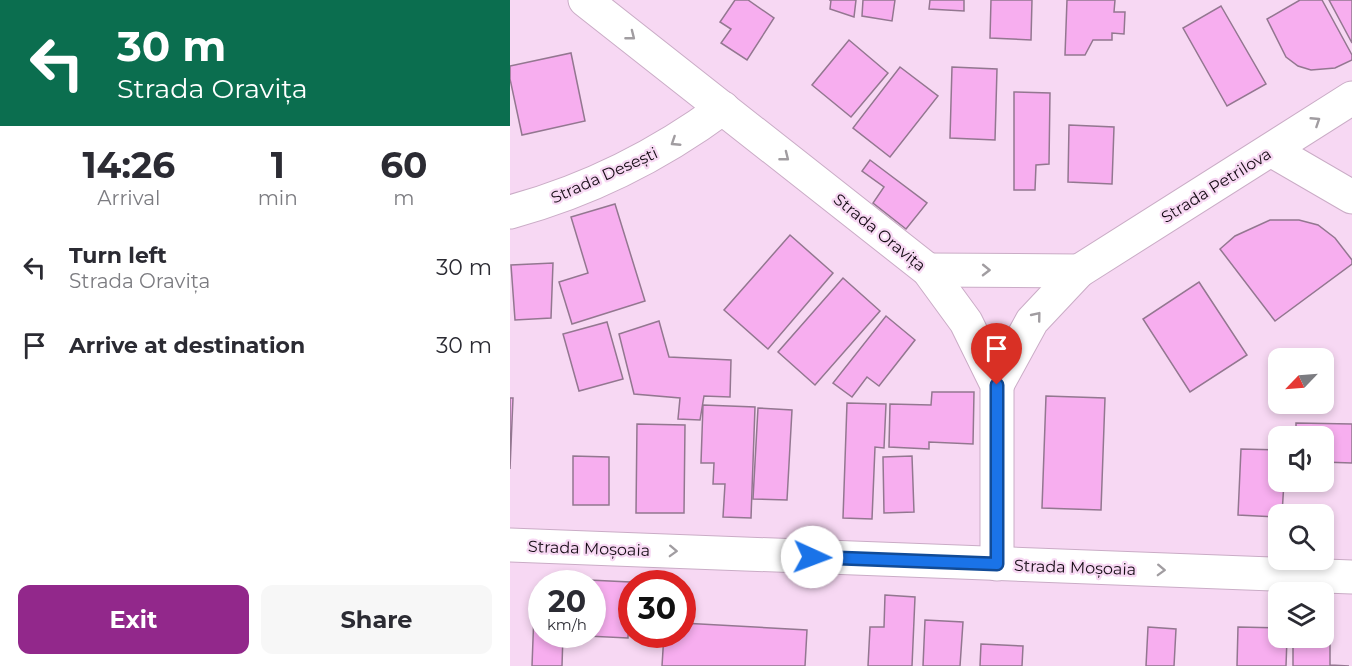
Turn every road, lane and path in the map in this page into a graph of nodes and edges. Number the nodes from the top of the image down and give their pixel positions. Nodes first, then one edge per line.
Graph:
1 (585, 0) edge
2 (1352, 98) edge
3 (723, 108) junction
4 (1271, 150) junction
5 (1352, 196) edge
6 (510, 212) edge
7 (928, 270) junction
8 (1079, 272) junction
9 (997, 385) junction
10 (510, 545) edge
11 (997, 564) junction
12 (1352, 577) edge

1 -> 3 street, Strada Oravița
4 -> 2 street, Strada Petrilova
3 -> 6 street, Strada Desești
3 -> 7 street, Strada Oravița
4 - 5 street
4 - 8 street, Strada Petrilova
7 -> 8 street
7 - 9 street, Strada Oravița
9 -> 8 street, Strada Petrilova
9 - 11 street, Strada Oravița
10 -> 11 street, Strada Moșoaia
11 -> 12 street, Strada Moșoaia

